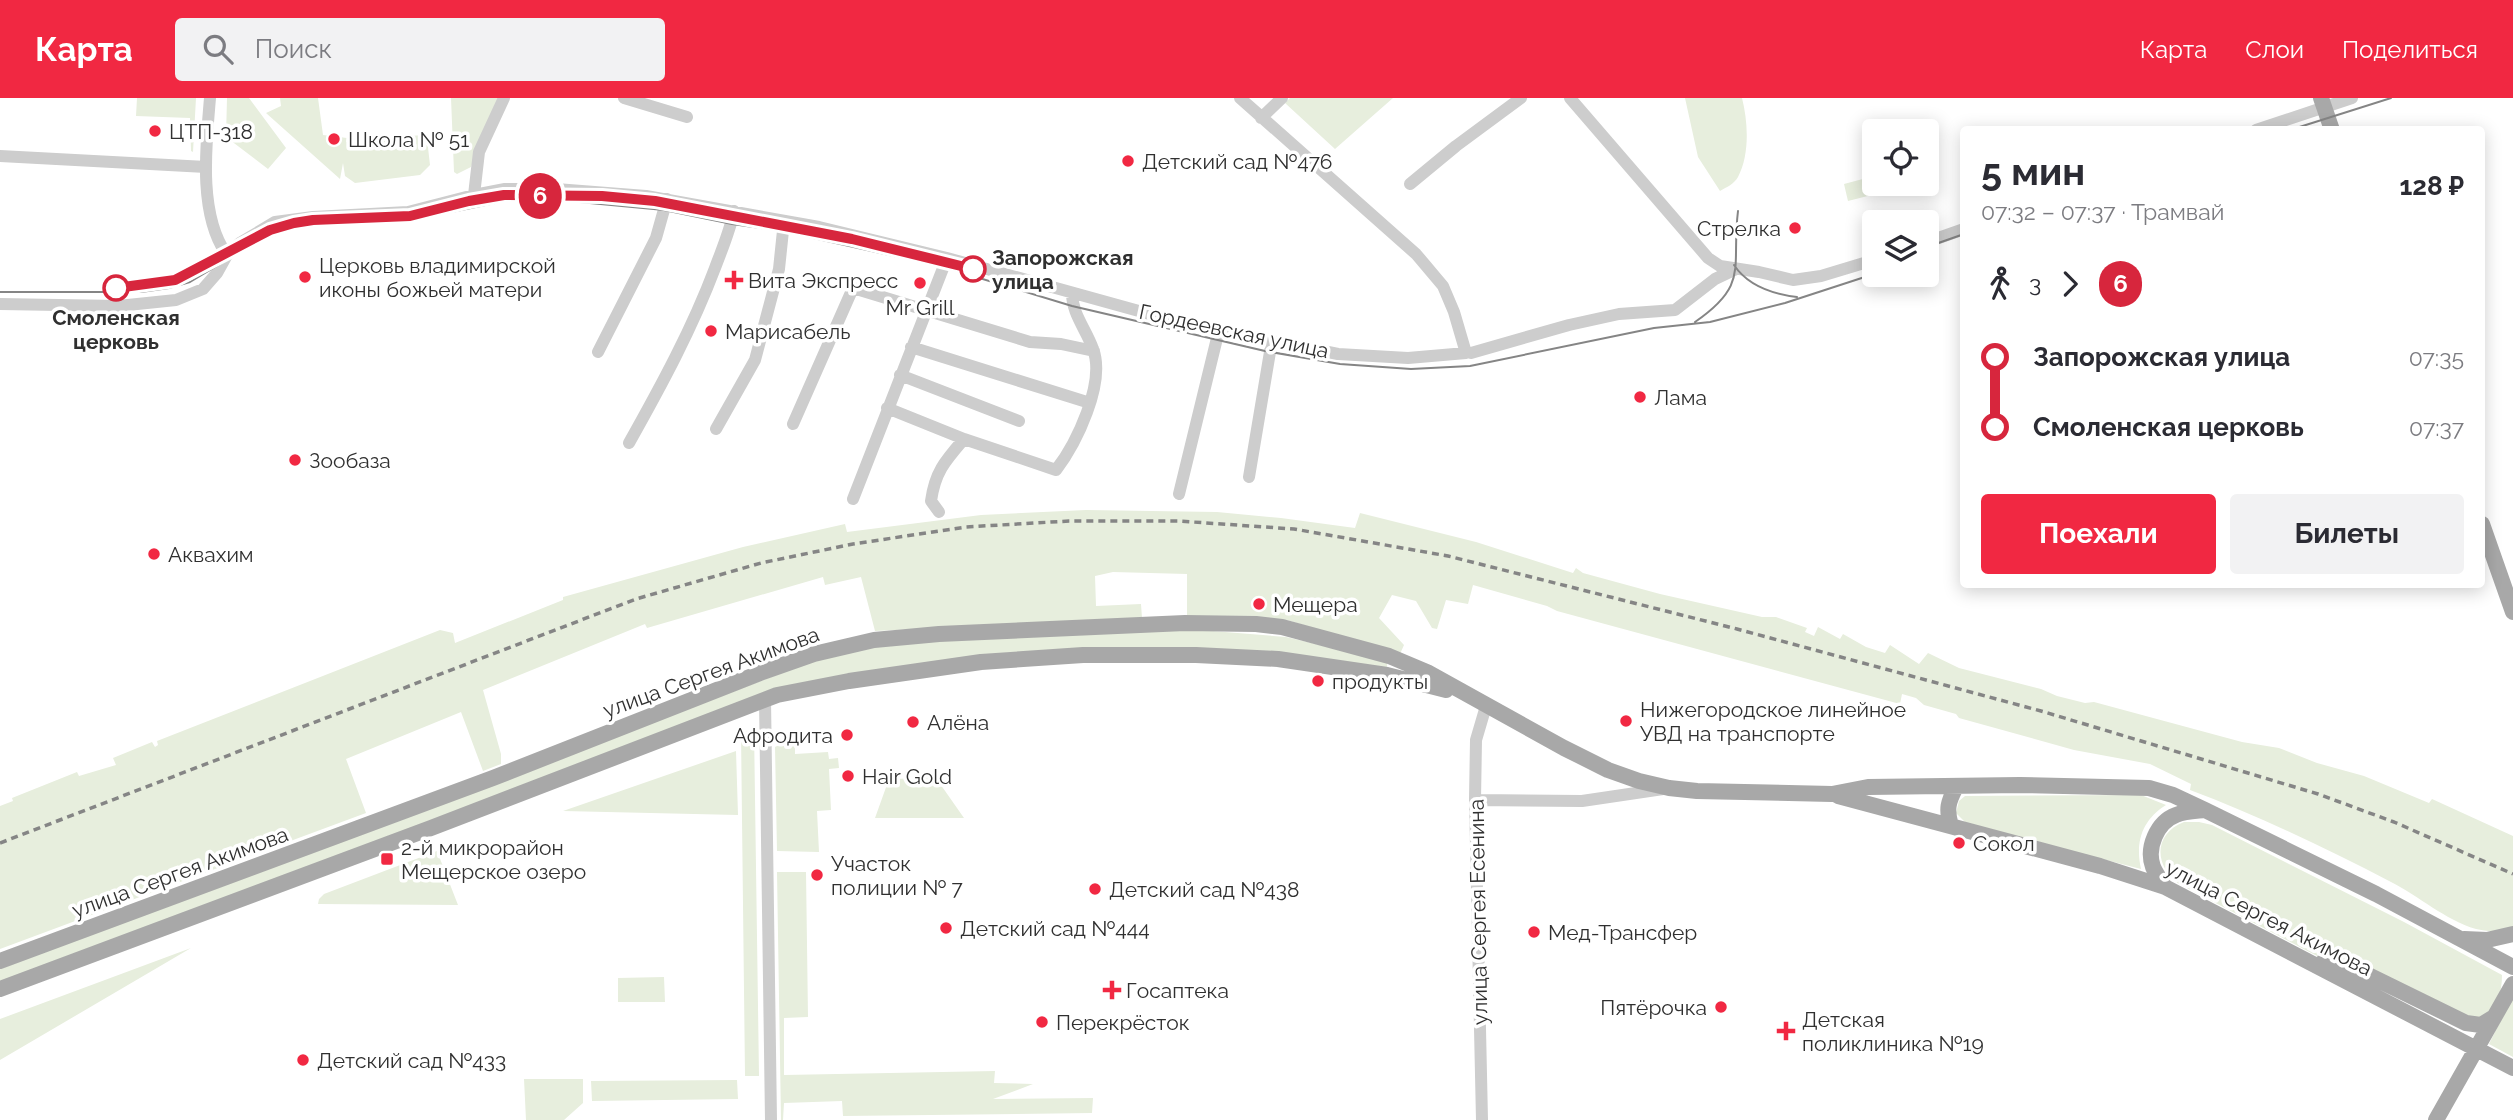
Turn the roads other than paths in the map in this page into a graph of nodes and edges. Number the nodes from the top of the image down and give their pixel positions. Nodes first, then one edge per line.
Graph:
1 (210, 98) edge
2 (504, 98) edge
3 (624, 98) edge
4 (1240, 98) edge
5 (1282, 98) edge
6 (1521, 98) edge
7 (1570, 98) edge
8 (2352, 98) edge
9 (2323, 102) edge
10 (687, 117) dead end
11 (1261, 118) junction
12 (2266, 126) edge
13 (2331, 126) edge
14 (0, 156) edge
15 (206, 167) junction
16 (1410, 184) dead end
17 (474, 195) junction
18 (667, 200) junction
19 (734, 211) junction
20 (784, 221) junction
21 (1960, 230) edge
22 (1939, 238) edge
23 (227, 255) junction
24 (947, 258) junction
25 (1862, 263) edge
26 (1736, 268) junction
27 (1072, 293) junction
28 (0, 304) edge
29 (926, 308) junction
30 (1219, 330) junction
31 (1272, 340) junction
32 (911, 346) junction
33 (1094, 351) junction
34 (598, 352) dead end
35 (1468, 353) junction
36 (900, 375) junction
37 (1090, 403) junction
38 (887, 408) junction
39 (1019, 421) dead end
40 (793, 424) dead end
41 (716, 429) dead end
42 (964, 439) junction
43 (629, 443) dead end
44 (1249, 477) dead end
45 (1180, 494) dead end
46 (853, 499) dead end
47 (939, 512) dead end
48 (2485, 532) edge
49 (2513, 608) edge
50 (1393, 658) junction
51 (1387, 675) junction
52 (1462, 694) junction
53 (765, 699) junction
54 (1486, 706) junction
55 (1956, 787) junction
56 (1669, 788) junction
57 (1832, 794) junction
58 (1475, 800) junction
59 (2205, 810) junction
60 (1951, 826) junction
61 (2165, 887) junction
62 (2513, 934) edge
63 (2460, 939) junction
64 (2305, 959) junction
65 (0, 961) edge
66 (2513, 967) edge
67 (2513, 984) edge
68 (0, 989) edge
69 (2494, 1017) junction
70 (2476, 1049) junction
71 (2513, 1068) edge
72 (771, 1120) edge
73 (1482, 1120) edge
74 (2436, 1120) edge

1 - 15 street
2 - 17 street
3 - 10 street
4 - 11 street
5 - 11 street
6 - 16 street
7 - 26 street
8 - 9 street
9 - 12 street
9 - 13 main road
11 - 35 street
14 - 15 street
15 - 23 street
17 - 18 street, Гордеевская улица
17 - 23 street, Гордеевская улица
18 - 19 street, Гордеевская улица
18 - 34 street
19 - 20 street, Гордеевская улица
19 - 43 street
20 - 24 street, Гордеевская улица
20 - 41 street
21 - 22 street
23 - 28 street, Гордеевская улица
24 - 27 street, Гордеевская улица
24 - 29 street
25 - 26 street
26 - 35 street, Гордеевская улица
27 - 30 street, Гордеевская улица
27 - 33 street
29 - 32 street
29 - 33 street
29 - 40 street
30 - 31 street, Гордеевская улица
30 - 45 street
31 - 35 street, Гордеевская улица
31 - 44 street
32 - 36 street
32 - 37 street
33 - 37 street
36 - 38 street
36 - 39 street
37 - 42 street
38 - 42 street
38 - 46 street
42 - 47 street
48 - 49 main road
50 - 51 main road
50 - 52 main road, улица Сергея Акимова
50 - 65 main road, улица Сергея Акимова
51 - 52 main road, улица Сергея Акимова
51 - 53 main road, улица Сергея Акимова
52 - 54 main road, улица Сергея Акимова
53 - 68 main road, улица Сергея Акимова
53 - 72 street
54 - 56 main road, улица Сергея Акимова
54 - 58 street, улица Сергея Есенина
55 - 57 main road, улица Сергея Акимова
55 - 59 main road, улица Сергея Акимова
55 - 60 main road
56 - 57 main road, улица Сергея Акимова
56 - 58 street
57 - 60 main road, улица Сергея Акимова
58 - 73 street, улица Сергея Есенина
59 - 61 main road
59 - 63 main road, улица Сергея Акимова
60 - 61 main road, улица Сергея Акимова
61 - 64 main road, улица Сергея Акимова
62 - 63 main road
63 - 66 main road, улица Сергея Акимова
64 - 69 main road
64 - 70 main road, улица Сергея Акимова
67 - 69 main road
69 - 70 main road
70 - 71 main road, улица Сергея Акимова
70 - 74 main road

